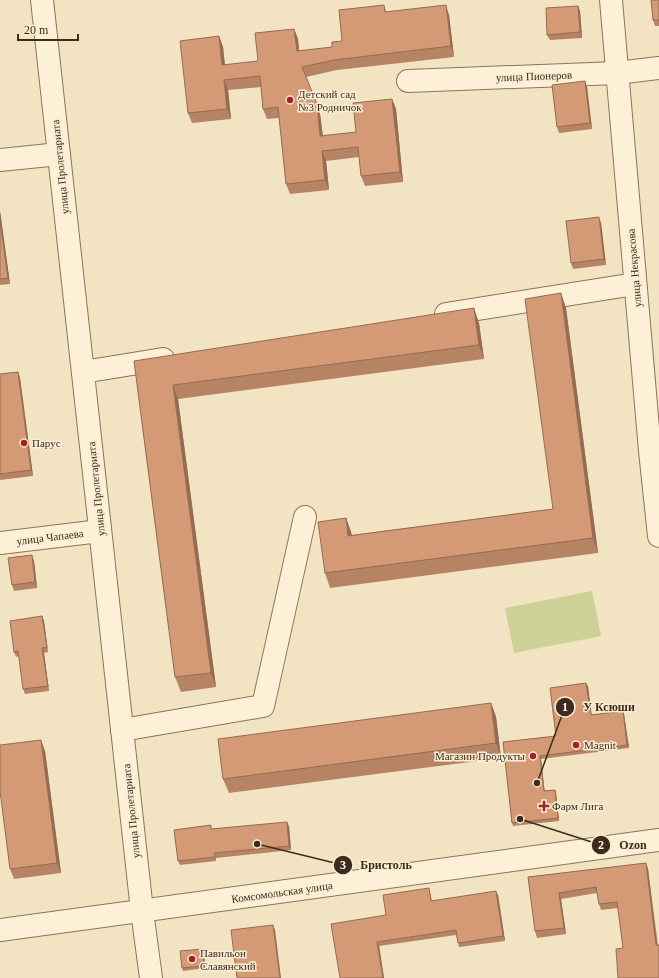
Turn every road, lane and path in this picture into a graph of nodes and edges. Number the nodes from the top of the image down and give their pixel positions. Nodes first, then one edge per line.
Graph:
1 (42, 0) edge
2 (611, 0) edge
3 (659, 68) edge
4 (617, 73) junction
5 (408, 81) dead end
6 (59, 154) junction
7 (0, 160) edge
8 (635, 284) junction
9 (430, 317) edge
10 (186, 356) edge
11 (83, 372) junction
12 (654, 451) edge
13 (305, 517) dead end
14 (100, 531) junction
15 (659, 536) edge
16 (0, 543) edge
17 (122, 730) junction
18 (659, 840) edge
19 (142, 911) junction
20 (0, 930) edge
21 (151, 978) edge

1 - 6 street, улица Пролетариата
2 - 4 street, улица Некрасова
3 - 4 street, улица Пионеров
4 - 5 street, улица Пионеров
4 - 8 street, улица Некрасова
6 - 7 street
6 - 11 street, улица Пролетариата
8 - 9 street
8 - 12 street, улица Некрасова
10 - 11 street
11 - 14 street, улица Пролетариата
12 - 15 street, улица Некрасова
13 - 17 street
14 - 16 street, улица Чапаева
14 - 17 street, улица Пролетариата
17 - 19 street, улица Пролетариата
18 - 19 street, Комсомольская улица
19 - 20 street, Комсомольская улица
19 - 21 street, улица Пролетариата

